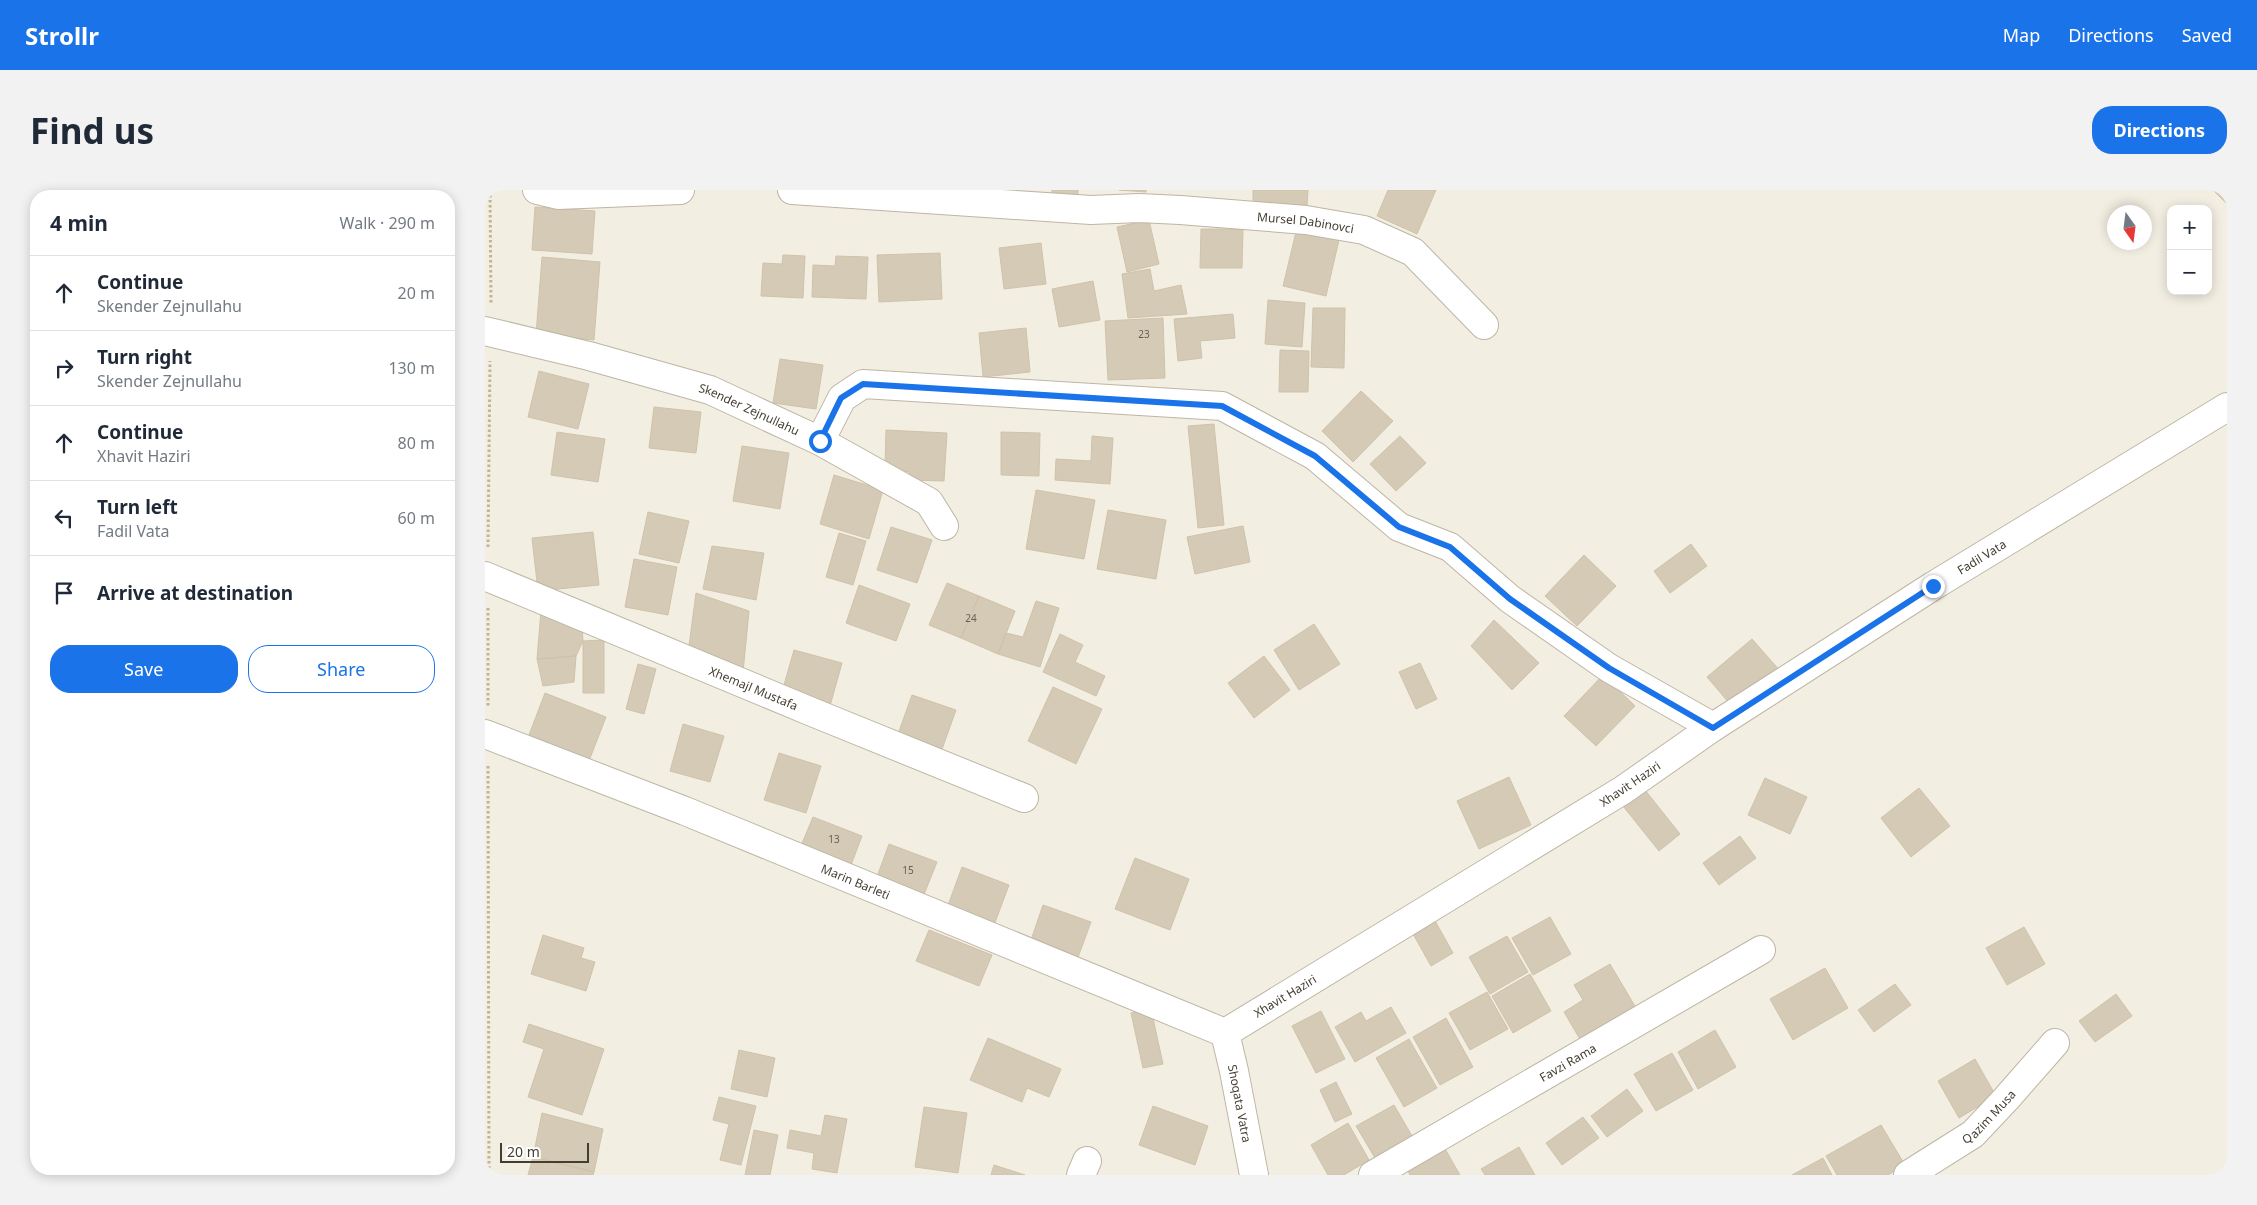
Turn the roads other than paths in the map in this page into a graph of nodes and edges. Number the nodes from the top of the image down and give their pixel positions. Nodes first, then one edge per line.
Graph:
1 (537, 190) edge
2 (680, 190) edge
3 (792, 190) edge
4 (1090, 200) edge
5 (1484, 325) dead end
6 (488, 331) edge
7 (2227, 407) edge
8 (820, 441) junction
9 (944, 526) dead end
10 (487, 576) edge
11 (1713, 728) junction
12 (487, 735) edge
13 (1024, 798) dead end
14 (1761, 950) dead end
15 (1225, 1032) junction
16 (2055, 1043) dead end
17 (1254, 1175) edge
18 (1373, 1175) edge
19 (1908, 1175) edge

1 - 2 street
3 - 4 street, Mursel Dabinovci
4 - 5 street, Mursel Dabinovci
6 - 8 street, Skender Zejnullahu
7 - 11 street, Fadil Vata
8 - 9 street, Skender Zejnullahu
8 - 11 street
10 - 13 street, Xhemajl Mustafa
11 - 15 street, Xhavit Haziri
12 - 15 street, Marin Barleti
14 - 18 street, Favzi Rama
15 - 17 street, Shoqata Vatra
16 - 19 street, Qazim Musa

